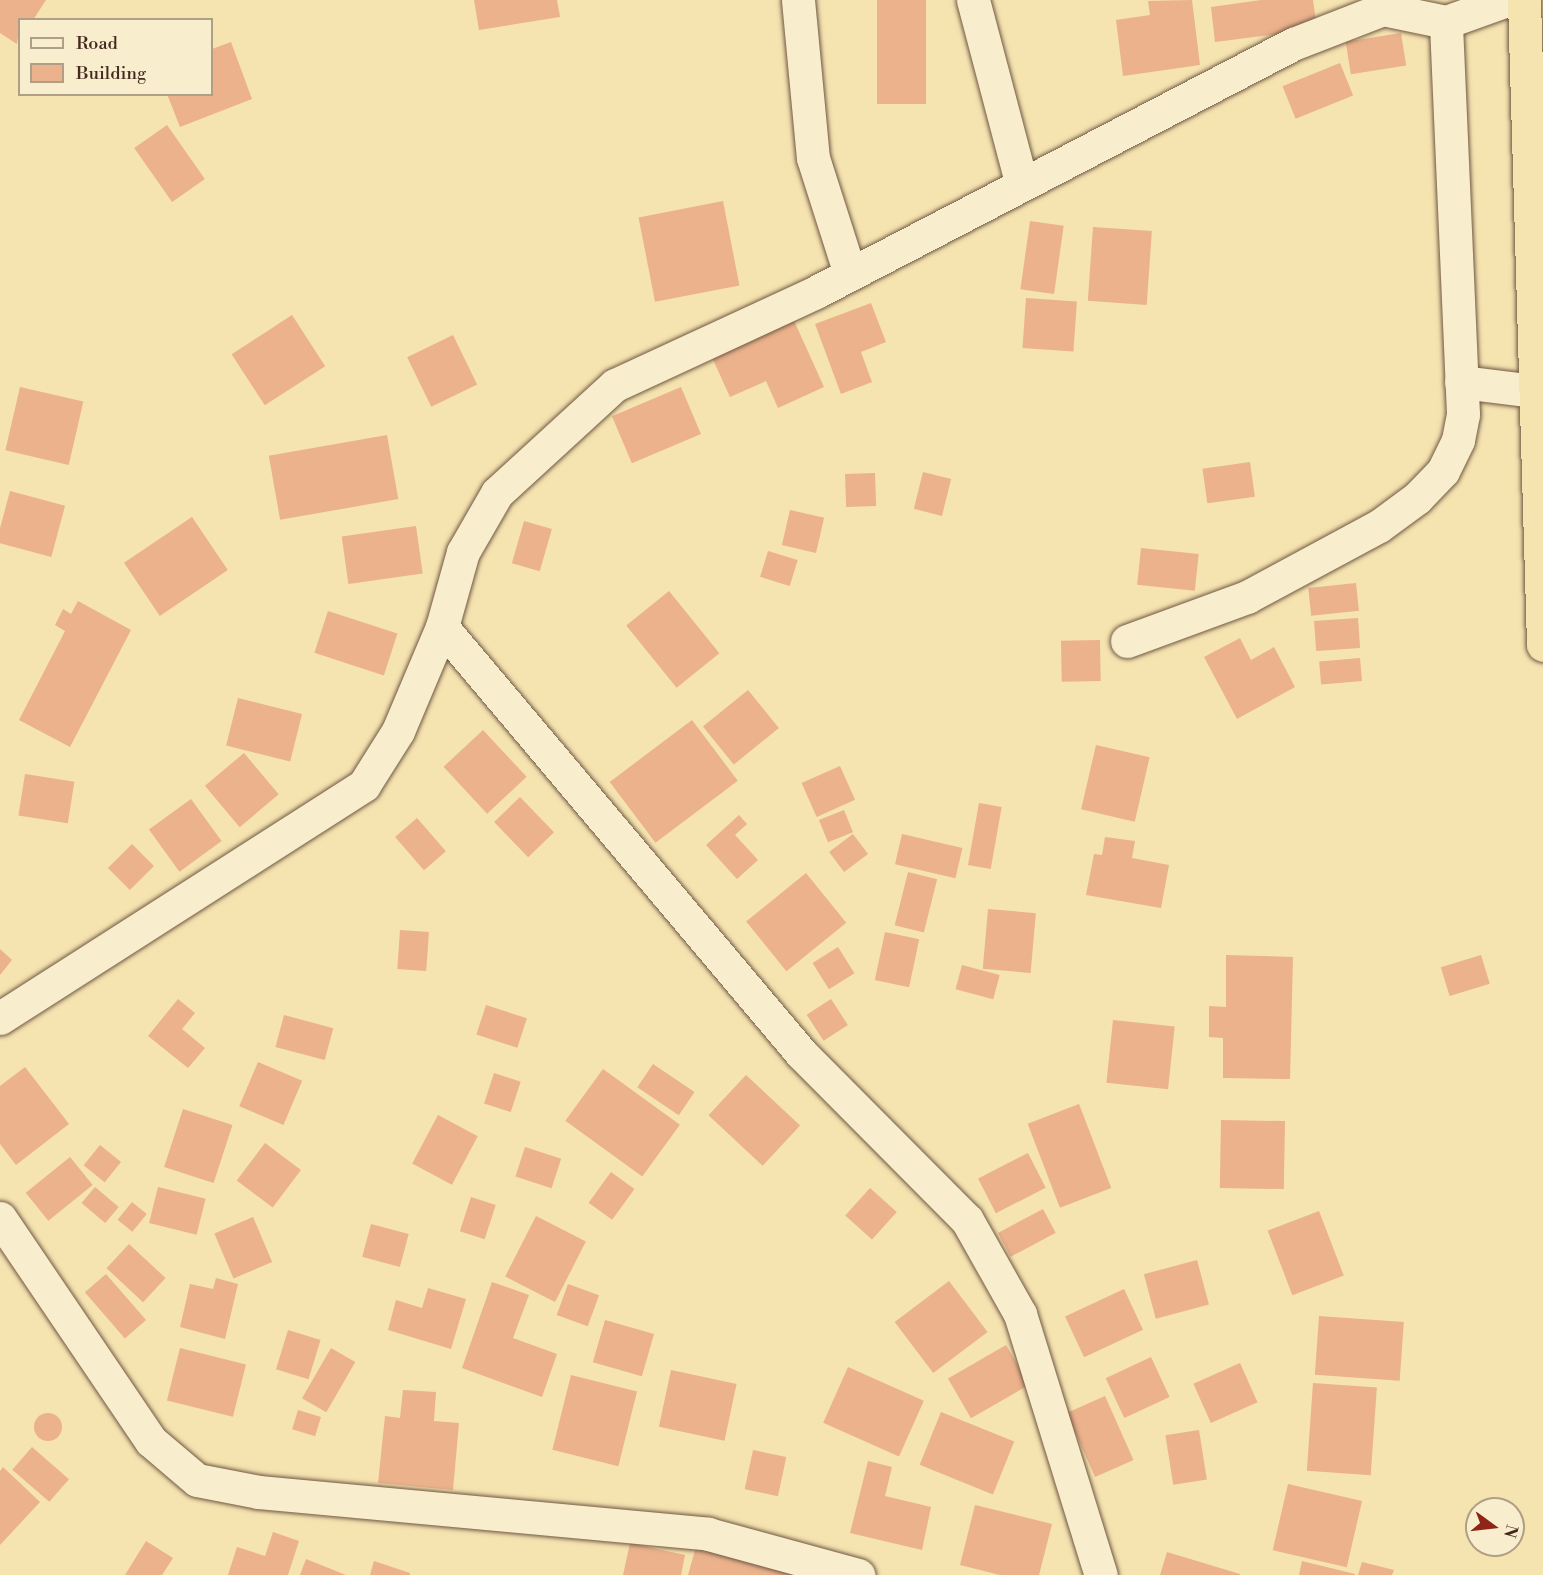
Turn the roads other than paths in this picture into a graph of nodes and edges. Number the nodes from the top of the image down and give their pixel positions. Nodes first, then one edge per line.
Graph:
1 (798, 0) edge
2 (973, 0) edge
3 (1507, 0) edge
4 (1524, 0) edge
5 (1446, 22) junction
6 (1021, 182) junction
7 (850, 274) junction
8 (1461, 382) junction
9 (1538, 390) edge
10 (442, 627) junction
11 (1127, 641) dead end
12 (1543, 645) edge
13 (0, 1018) edge
14 (0, 1218) edge
15 (858, 1575) edge
16 (1101, 1575) edge

1 - 7 street
2 - 6 street
3 - 5 street
4 - 9 highway
5 - 6 street
5 - 8 street
6 - 7 street
7 - 10 street
8 - 9 street
8 - 11 street
9 - 12 highway
10 - 13 street
10 - 16 street
14 - 15 street

